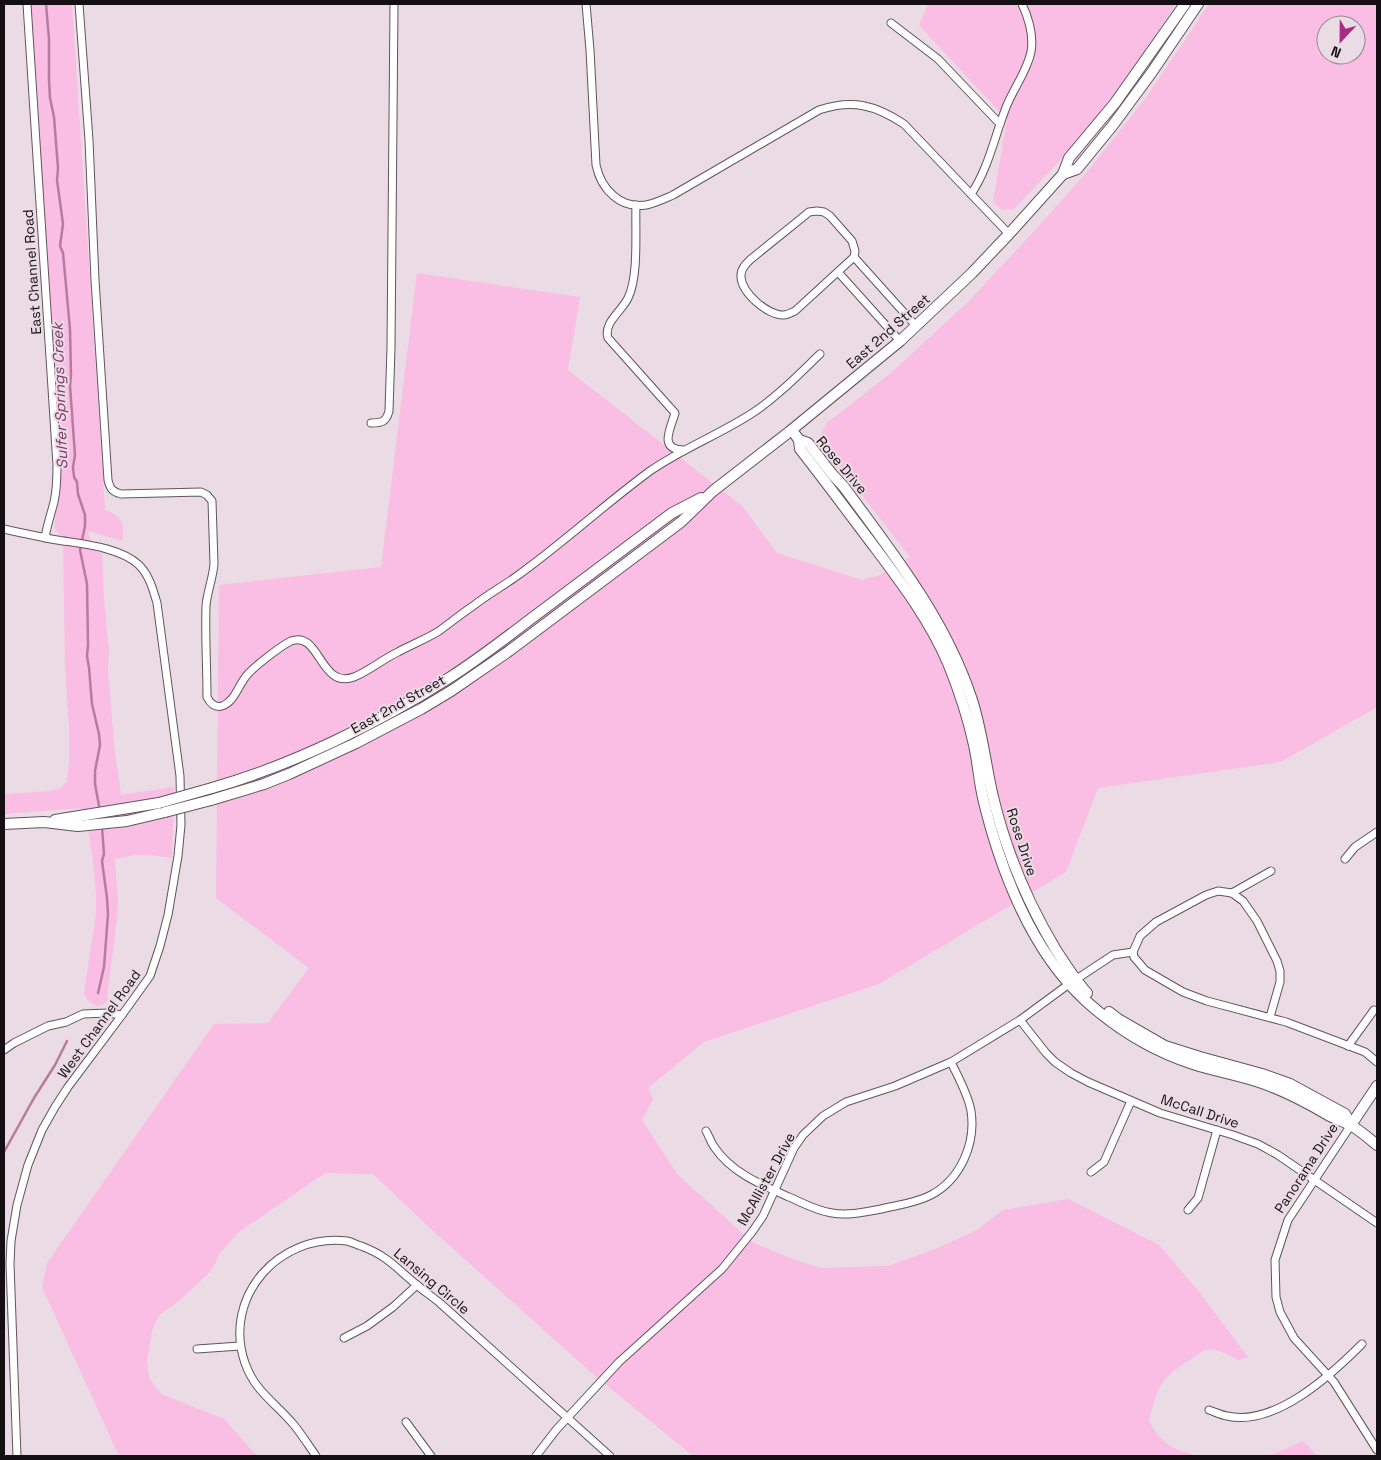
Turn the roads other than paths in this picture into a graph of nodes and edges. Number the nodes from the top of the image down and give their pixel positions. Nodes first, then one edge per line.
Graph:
1 (27, 4) edge
2 (79, 4) edge
3 (394, 4) edge
4 (586, 4) edge
5 (1022, 4) edge
6 (1185, 4) edge
7 (1198, 4) edge
8 (891, 23) dead end
9 (1000, 124) junction
10 (1063, 174) junction
11 (971, 194) junction
12 (636, 205) junction
13 (1009, 234) junction
14 (854, 258) junction
15 (838, 272) junction
16 (916, 326) junction
17 (900, 341) junction
18 (820, 354) dead end
19 (371, 423) dead end
20 (792, 430) junction
21 (683, 450) junction
22 (713, 491) junction
23 (4, 529) edge
24 (45, 538) junction
25 (78, 821) junction
26 (4, 824) edge
27 (1377, 832) edge
28 (1345, 859) dead end
29 (1271, 871) dead end
30 (1232, 893) junction
31 (1133, 952) junction
32 (1072, 982) junction
33 (1374, 1010) dead end
34 (122, 1016) junction
35 (1270, 1017) junction
36 (1020, 1020) junction
37 (1348, 1046) junction
38 (4, 1050) edge
39 (951, 1062) junction
40 (1377, 1062) edge
41 (1377, 1086) edge
42 (1131, 1100) junction
43 (1351, 1125) junction
44 (1217, 1130) junction
45 (706, 1131) dead end
46 (1377, 1145) edge
47 (1091, 1172) dead end
48 (1314, 1180) junction
49 (774, 1190) junction
50 (1188, 1210) dead end
51 (1377, 1223) edge
52 (7, 1264) edge
53 (416, 1285) junction
54 (344, 1338) dead end
55 (1362, 1344) dead end
56 (240, 1346) junction
57 (197, 1349) dead end
58 (1328, 1375) junction
59 (1209, 1410) dead end
60 (568, 1418) junction
61 (406, 1422) dead end
62 (1376, 1447) edge
63 (17, 1456) edge
64 (316, 1456) edge
65 (431, 1456) edge
66 (536, 1456) edge
67 (610, 1456) edge

1 - 24 street, East Channel Road
2 - 21 street
3 - 19 street
4 - 12 street
5 - 9 street
6 - 10 main road, East 2nd Street
7 - 10 main road, East 2nd Street
8 - 9 street
9 - 11 street
10 - 13 main road, East 2nd Street
11 - 12 street
11 - 13 street
12 - 21 street
13 - 16 main road, East 2nd Street
14 - 15 street
14 - 15 street
14 - 16 street
15 - 17 street
16 - 17 main road, East 2nd Street
17 - 20 main road, East 2nd Street
18 - 21 street
20 - 22 main road, East 2nd Street
20 - 32 main road, Rose Drive
22 - 25 main road, East 2nd Street, bridge
22 - 25 main road, East 2nd Street, bridge
23 - 24 street, West Channel Road
24 - 34 street, West Channel Road
25 - 26 main road, East 2nd Street
27 - 28 street
29 - 30 street
30 - 31 street
30 - 35 street
31 - 32 street, McAllister Drive
31 - 35 street
32 - 36 street, McAllister Drive
32 - 43 main road, Rose Drive
33 - 37 street
34 - 38 street
34 - 52 street, West Channel Road
35 - 37 street
36 - 39 street, McAllister Drive
36 - 42 street, McCall Drive
37 - 40 street
39 - 49 street, McAllister Drive
39 - 49 street
41 - 43 main road, Panorama Drive
42 - 44 street, McCall Drive
42 - 47 street
43 - 46 main road, Rose Drive
43 - 48 street, Panorama Drive
44 - 48 street, McCall Drive
44 - 50 street
45 - 49 street
48 - 51 street, McCall Drive
48 - 58 street, Panorama Drive
49 - 60 street, McAllister Drive
52 - 63 street, West Channel Road
53 - 54 street
53 - 56 street, Lansing Circle
53 - 60 street, Lansing Circle
55 - 58 street
56 - 57 street
56 - 64 street, Lansing Circle
58 - 59 street
58 - 62 street, Panorama Drive
60 - 66 street, McAllister Drive
60 - 67 street, Lansing Circle
61 - 65 street

